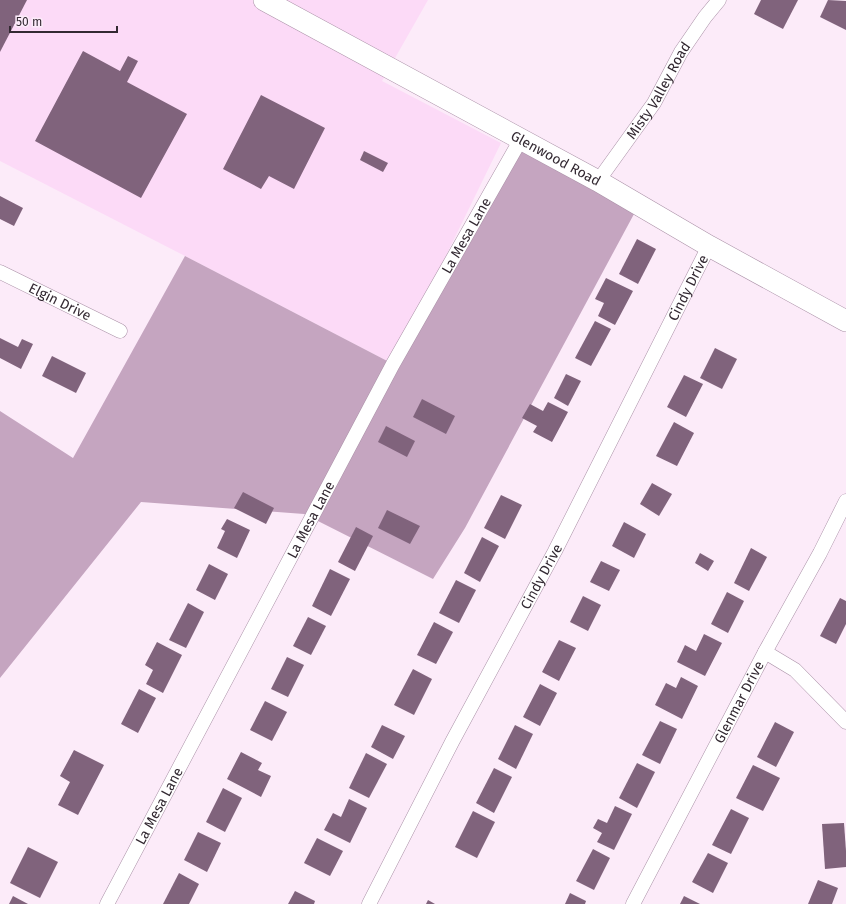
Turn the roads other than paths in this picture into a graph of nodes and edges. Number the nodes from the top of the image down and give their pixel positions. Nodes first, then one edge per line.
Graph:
1 (264, 0) edge
2 (719, 0) edge
3 (521, 139) junction
4 (598, 181) junction
5 (709, 246) junction
6 (0, 272) edge
7 (846, 321) edge
8 (120, 331) dead end
9 (846, 501) edge
10 (765, 652) junction
11 (846, 722) edge
12 (107, 904) edge
13 (369, 904) edge
14 (633, 904) edge

1 - 3 main road, Glenwood Road
2 - 4 street, Misty Valley Road
3 - 4 main road, Glenwood Road
3 - 12 street, La Mesa Lane
4 - 5 main road, Glenwood Road
5 - 7 main road, Glenwood Road
5 - 13 street, Cindy Drive
6 - 8 street, Elgin Drive
9 - 10 street, Glenmar Drive
10 - 11 street
10 - 14 street, Glenmar Drive

